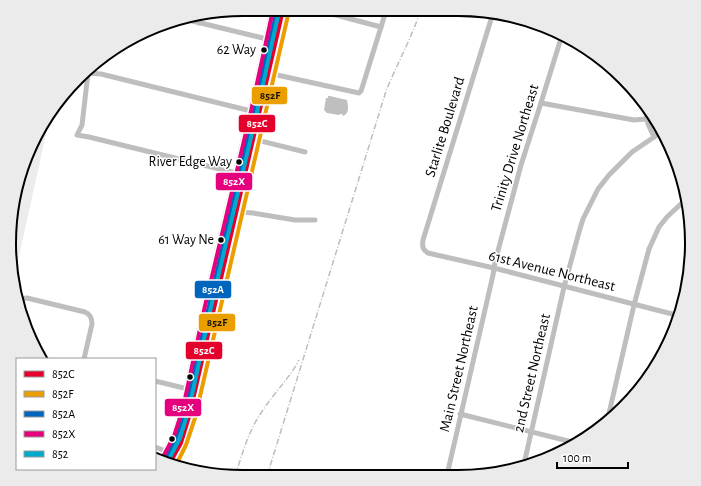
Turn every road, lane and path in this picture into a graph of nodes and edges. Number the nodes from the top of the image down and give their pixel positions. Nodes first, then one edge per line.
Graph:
1 (272, 16) edge
2 (281, 16) edge
3 (340, 16) edge
4 (385, 16) edge
5 (491, 18) edge
6 (200, 20) edge
7 (193, 22) edge
8 (199, 23) junction
9 (381, 27) junction
10 (266, 39) junction
11 (560, 40) edge
12 (275, 41) junction
13 (92, 73) edge
14 (268, 73) junction
15 (88, 77) edge
16 (541, 103) junction
17 (251, 111) junction
18 (646, 115) edge
19 (646, 119) junction
20 (658, 135) edge
21 (654, 137) junction
22 (253, 139) junction
23 (306, 152) dead end
24 (236, 173) junction
25 (682, 204) edge
26 (227, 212) junction
27 (237, 212) junction
28 (316, 220) dead end
29 (423, 249) joint
30 (494, 268) junction
31 (564, 287) junction
32 (23, 298) edge
33 (634, 305) junction
34 (673, 314) edge
35 (84, 358) edge
36 (156, 381) edge
37 (187, 388) junction
38 (196, 391) junction
39 (609, 413) edge
40 (460, 414) junction
41 (531, 432) junction
42 (569, 441) edge
43 (156, 446) edge
44 (166, 451) junction
45 (164, 456) edge
46 (172, 459) edge
47 (525, 460) edge
48 (447, 470) edge

1 - 10 main road
2 - 12 main road
3 - 9 street
4 - 9 street
5 - 29 street, Starlite Boulevard
6 - 8 street
7 - 8 street
8 - 10 street
9 - 14 street
10 - 12 street
10 - 17 main road
11 - 16 street, Trinity Drive Northeast
12 - 14 main road
13 - 17 street
14 - 22 main road
15 - 24 street
16 - 19 street
16 - 30 street, Trinity Drive Northeast
17 - 24 main road
18 - 19 street
19 - 21 street
20 - 21 street, 2nd Street Northeast
21 - 31 street, 2nd Street Northeast
22 - 23 street
22 - 27 main road
24 - 26 main road
25 - 33 street
26 - 27 street
26 - 37 main road
27 - 28 street
27 - 38 main road
29 - 30 street, 61st Avenue Northeast
30 - 31 street, 61st Avenue Northeast
30 - 40 street, Main Street Northeast
31 - 33 street, 61st Avenue Northeast
31 - 41 street, 2nd Street Northeast
32 - 35 street
33 - 34 street, 61st Avenue Northeast
33 - 39 street
36 - 37 street
37 - 38 street
37 - 44 main road
38 - 46 main road
40 - 41 street
40 - 48 street, Main Street Northeast
41 - 42 street
41 - 47 street, 2nd Street Northeast
43 - 44 street
44 - 45 main road

